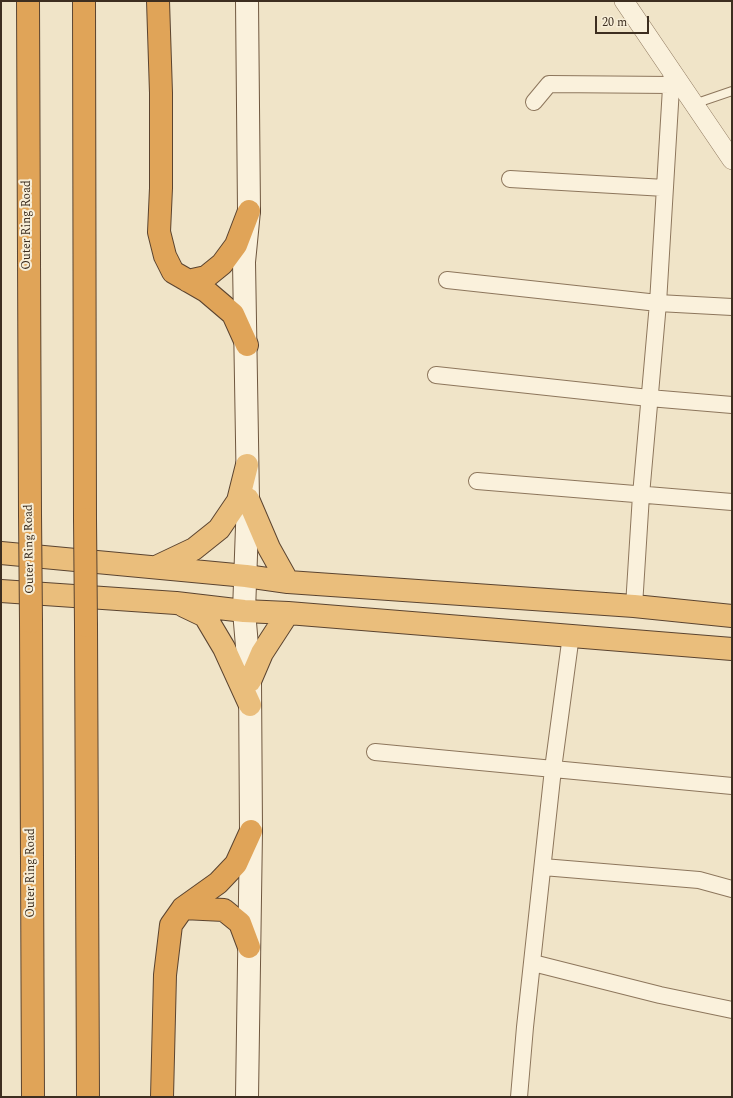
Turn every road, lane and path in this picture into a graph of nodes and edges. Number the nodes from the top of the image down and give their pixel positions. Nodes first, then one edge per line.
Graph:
1 (28, 1) edge
2 (84, 1) edge
3 (247, 1) edge
4 (624, 1) edge
5 (158, 9) edge
6 (671, 78) junction
7 (732, 91) edge
8 (534, 102) dead end
9 (694, 104) junction
10 (732, 160) edge
11 (510, 179) dead end
12 (665, 188) junction
13 (249, 211) junction
14 (447, 280) dead end
15 (188, 281) junction
16 (658, 302) junction
17 (732, 307) edge
18 (247, 345) junction
19 (436, 375) dead end
20 (649, 398) junction
21 (732, 405) edge
22 (247, 465) junction
23 (477, 481) dead end
24 (641, 495) junction
25 (248, 498) junction
26 (732, 502) edge
27 (1, 553) edge
28 (155, 568) junction
29 (246, 576) junction
30 (288, 582) junction
31 (1, 591) edge
32 (176, 603) junction
33 (634, 606) junction
34 (244, 611) junction
35 (288, 613) junction
36 (732, 616) edge
37 (571, 635) junction
38 (732, 649) edge
39 (250, 681) junction
40 (250, 705) junction
41 (376, 752) dead end
42 (553, 769) junction
43 (732, 786) edge
44 (251, 831) junction
45 (543, 867) junction
46 (732, 889) edge
47 (183, 908) junction
48 (250, 947) junction
49 (533, 963) junction
50 (732, 1010) edge
51 (34, 1097) edge
52 (88, 1097) edge
53 (162, 1097) edge
54 (247, 1097) edge
55 (519, 1097) edge

1 - 51 highway, Outer Ring Road, bridge
2 - 52 highway, bridge
3 - 13 main road
4 - 6 street
5 - 15 highway
6 - 8 street
6 - 9 street
6 - 12 street
7 - 9 lane
9 - 10 street
11 - 12 street
12 - 16 street
13 - 15 highway
13 - 18 main road
14 - 16 street
15 - 18 highway
16 - 17 street
16 - 20 street
18 - 22 main road
19 - 20 street
20 - 21 street
20 - 24 street
22 - 25 main road
22 - 28 highway
23 - 24 street
24 - 26 street
24 - 33 street
25 - 29 main road
25 - 30 highway
27 - 28 highway
28 - 29 highway
29 - 30 highway
29 - 34 main road
30 - 33 highway
31 - 32 highway
32 - 34 highway
32 - 40 highway
33 - 36 highway
34 - 35 highway
34 - 39 main road
35 - 37 highway
35 - 39 highway
37 - 38 highway
37 - 42 street
39 - 40 main road
40 - 44 main road
41 - 42 street
42 - 43 street
42 - 45 street
44 - 47 highway
44 - 48 main road
45 - 46 street
45 - 49 street
47 - 48 highway
47 - 53 highway
48 - 54 main road
49 - 50 street
49 - 55 street

